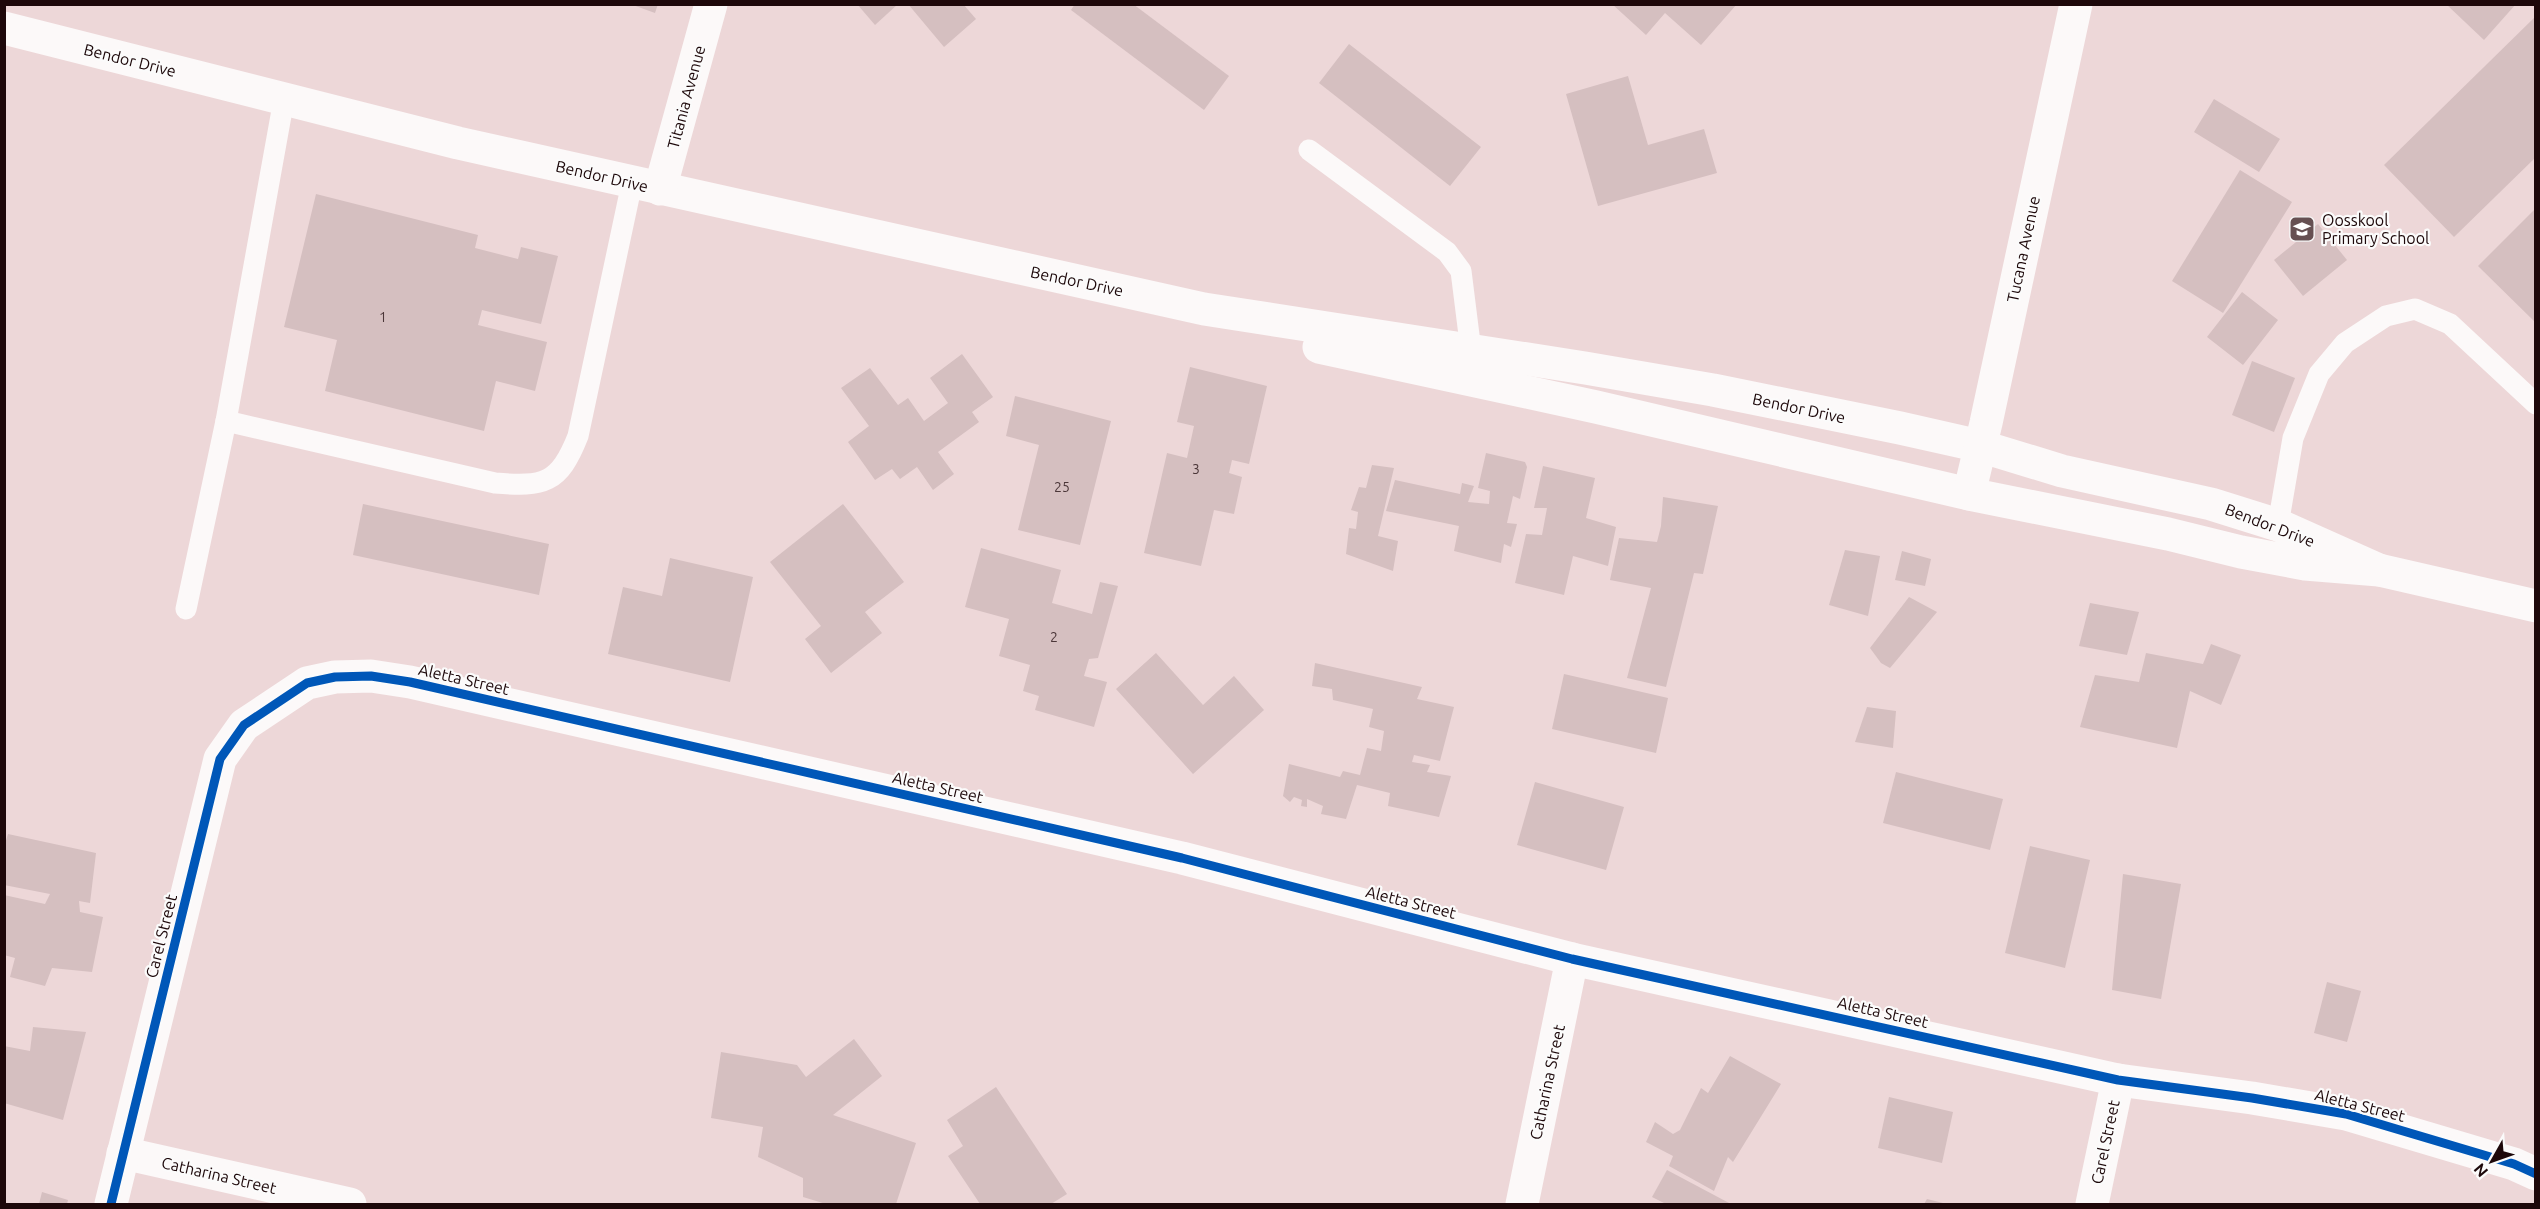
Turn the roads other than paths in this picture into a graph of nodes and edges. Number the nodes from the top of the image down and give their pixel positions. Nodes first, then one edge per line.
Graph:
1 (711, 4) edge
2 (2076, 4) edge
3 (13, 21) edge
4 (284, 99) junction
5 (1310, 150) dead end
6 (646, 186) junction
7 (1204, 309) junction
8 (1472, 351) junction
9 (2535, 404) edge
10 (225, 421) junction
11 (1980, 446) junction
12 (1969, 494) junction
13 (2278, 525) junction
14 (2379, 570) junction
15 (2535, 606) edge
16 (186, 609) dead end
17 (280, 699) joint
18 (1572, 958) junction
19 (2118, 1080) junction
20 (123, 1153) junction
21 (2535, 1174) edge
22 (111, 1204) edge
23 (350, 1204) edge
24 (1522, 1204) edge
25 (2092, 1204) edge

1 - 6 street, Titania Avenue
2 - 11 street, Tucana Avenue
3 - 4 street, Bendor Drive
4 - 6 street, Bendor Drive
4 - 10 lane
5 - 8 lane
6 - 7 street, Bendor Drive
6 - 10 lane
7 - 8 street, Bendor Drive
7 - 12 street, Bendor Drive
8 - 11 street, Bendor Drive
9 - 13 lane
10 - 16 lane
11 - 12 street, Tucana Avenue
11 - 13 street, Bendor Drive
12 - 14 street, Bendor Drive
13 - 14 street, Bendor Drive
14 - 15 street, Bendor Drive
17 - 18 street, Aletta Street
17 - 20 street, Carel Street
18 - 19 street, Aletta Street
18 - 24 street, Catharina Street
19 - 21 street, Aletta Street
19 - 25 street, Carel Street
20 - 22 street, Carel Street
20 - 23 street, Catharina Street

